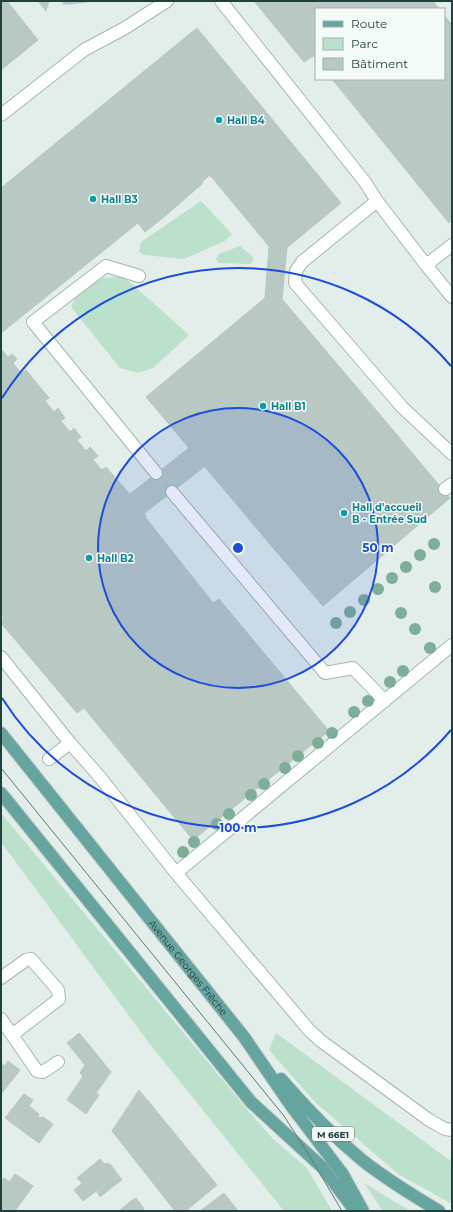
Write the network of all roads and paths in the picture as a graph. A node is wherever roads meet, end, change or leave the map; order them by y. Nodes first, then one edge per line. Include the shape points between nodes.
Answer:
1 (167, 1) edge
2 (221, 1) edge
3 (1, 115) edge
4 (377, 201) junction
5 (452, 245) edge
6 (426, 265) junction
7 (139, 276) dead end
8 (452, 297) edge
9 (452, 454) edge
10 (156, 473) tunnel mouth
11 (172, 492) tunnel mouth
12 (452, 645) edge
13 (1, 657) edge
14 (385, 701) junction
15 (1, 733) edge
16 (70, 743) junction
17 (49, 758) dead end
18 (1, 793) edge
19 (176, 873) junction
20 (1, 978) edge
21 (1, 1019) edge
22 (12, 1036) junction
23 (244, 1037) junction
24 (58, 1062) dead end
25 (452, 1130) edge
26 (356, 1211) edge
27 (363, 1211) edge
28 (439, 1211) edge

1 - 3 lane via 126,28 84,50
2 - 4 lane via 365,182
4 - 6 lane
4 - 9 lane via 302,262 296,271 295,283 402,407
5 - 6 lane
6 - 8 lane
7 - 10 lane via 106,266 33,322
11 - 14 lane via 325,673 352,668
12 - 14 lane
13 - 16 lane
14 - 19 lane
15 - 23 main road, Avenue Georges Frêche
16 - 17 lane
16 - 19 lane
18 - 26 main road via 251,1102 322,1168
19 - 25 lane via 308,1030 429,1120
20 - 22 lane via 26,960 31,960 58,990 59,999
21 - 22 lane
22 - 24 lane via 36,1071 43,1072
23 - 27 main road, Avenue Georges Frêche via 342,1173
23 - 28 main road, M 66E1 via 302,1103 337,1138 384,1176

